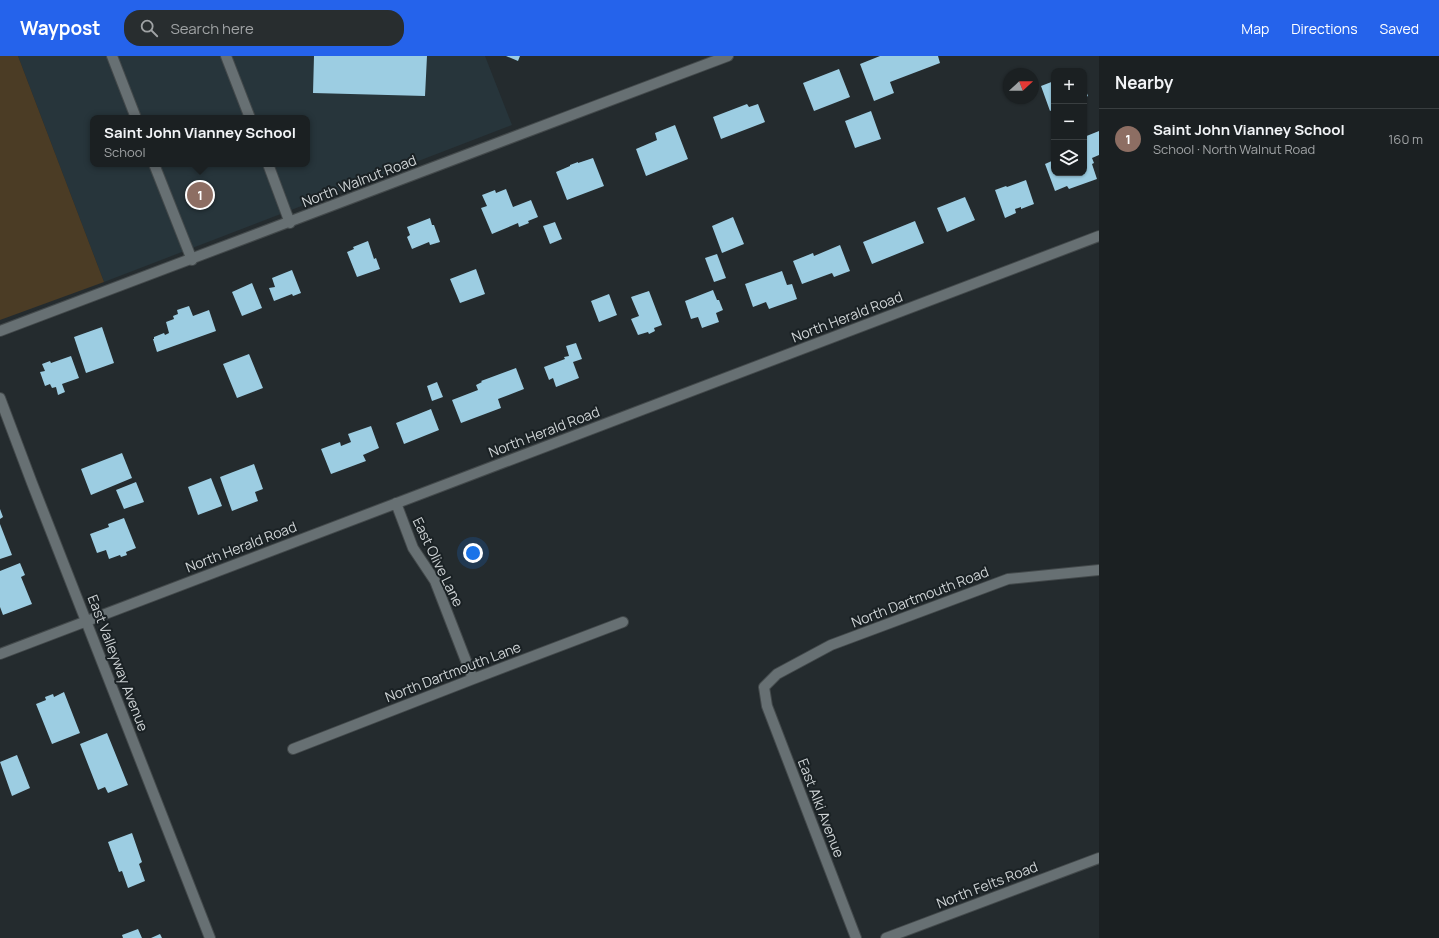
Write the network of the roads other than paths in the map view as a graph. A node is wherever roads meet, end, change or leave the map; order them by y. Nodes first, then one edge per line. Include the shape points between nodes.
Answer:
1 (112, 56) edge
2 (226, 56) edge
3 (728, 56) edge
4 (135, 115) edge
5 (249, 115) edge
6 (155, 167) edge
7 (269, 167) edge
8 (290, 223) junction
9 (1099, 236) edge
10 (192, 260) junction
11 (0, 331) edge
12 (0, 398) edge
13 (396, 503) junction
14 (1099, 570) edge
15 (86, 620) junction
16 (623, 622) dead end
17 (0, 654) edge
18 (473, 678) junction
19 (764, 687) joint
20 (293, 749) dead end
21 (1099, 858) edge
22 (210, 938) edge
23 (856, 938) edge
24 (886, 938) edge

1 - 4 street
2 - 5 street
3 - 8 street, North Walnut Road
6 - 10 street
7 - 8 street
8 - 10 street, North Walnut Road
9 - 13 street, North Herald Road
10 - 11 street, North Walnut Road
12 - 15 street, East Valleyway Avenue
13 - 15 street, North Herald Road
13 - 18 street, East Olive Lane via 413,548 435,581
14 - 19 street, North Dartmouth Road via 1008,579 831,645 777,674
15 - 17 street, North Herald Road
15 - 22 street, East Valleyway Avenue
16 - 18 street, North Dartmouth Lane
18 - 20 street, North Dartmouth Lane
19 - 23 street, East Alki Avenue via 767,706
21 - 24 street, North Felts Road

